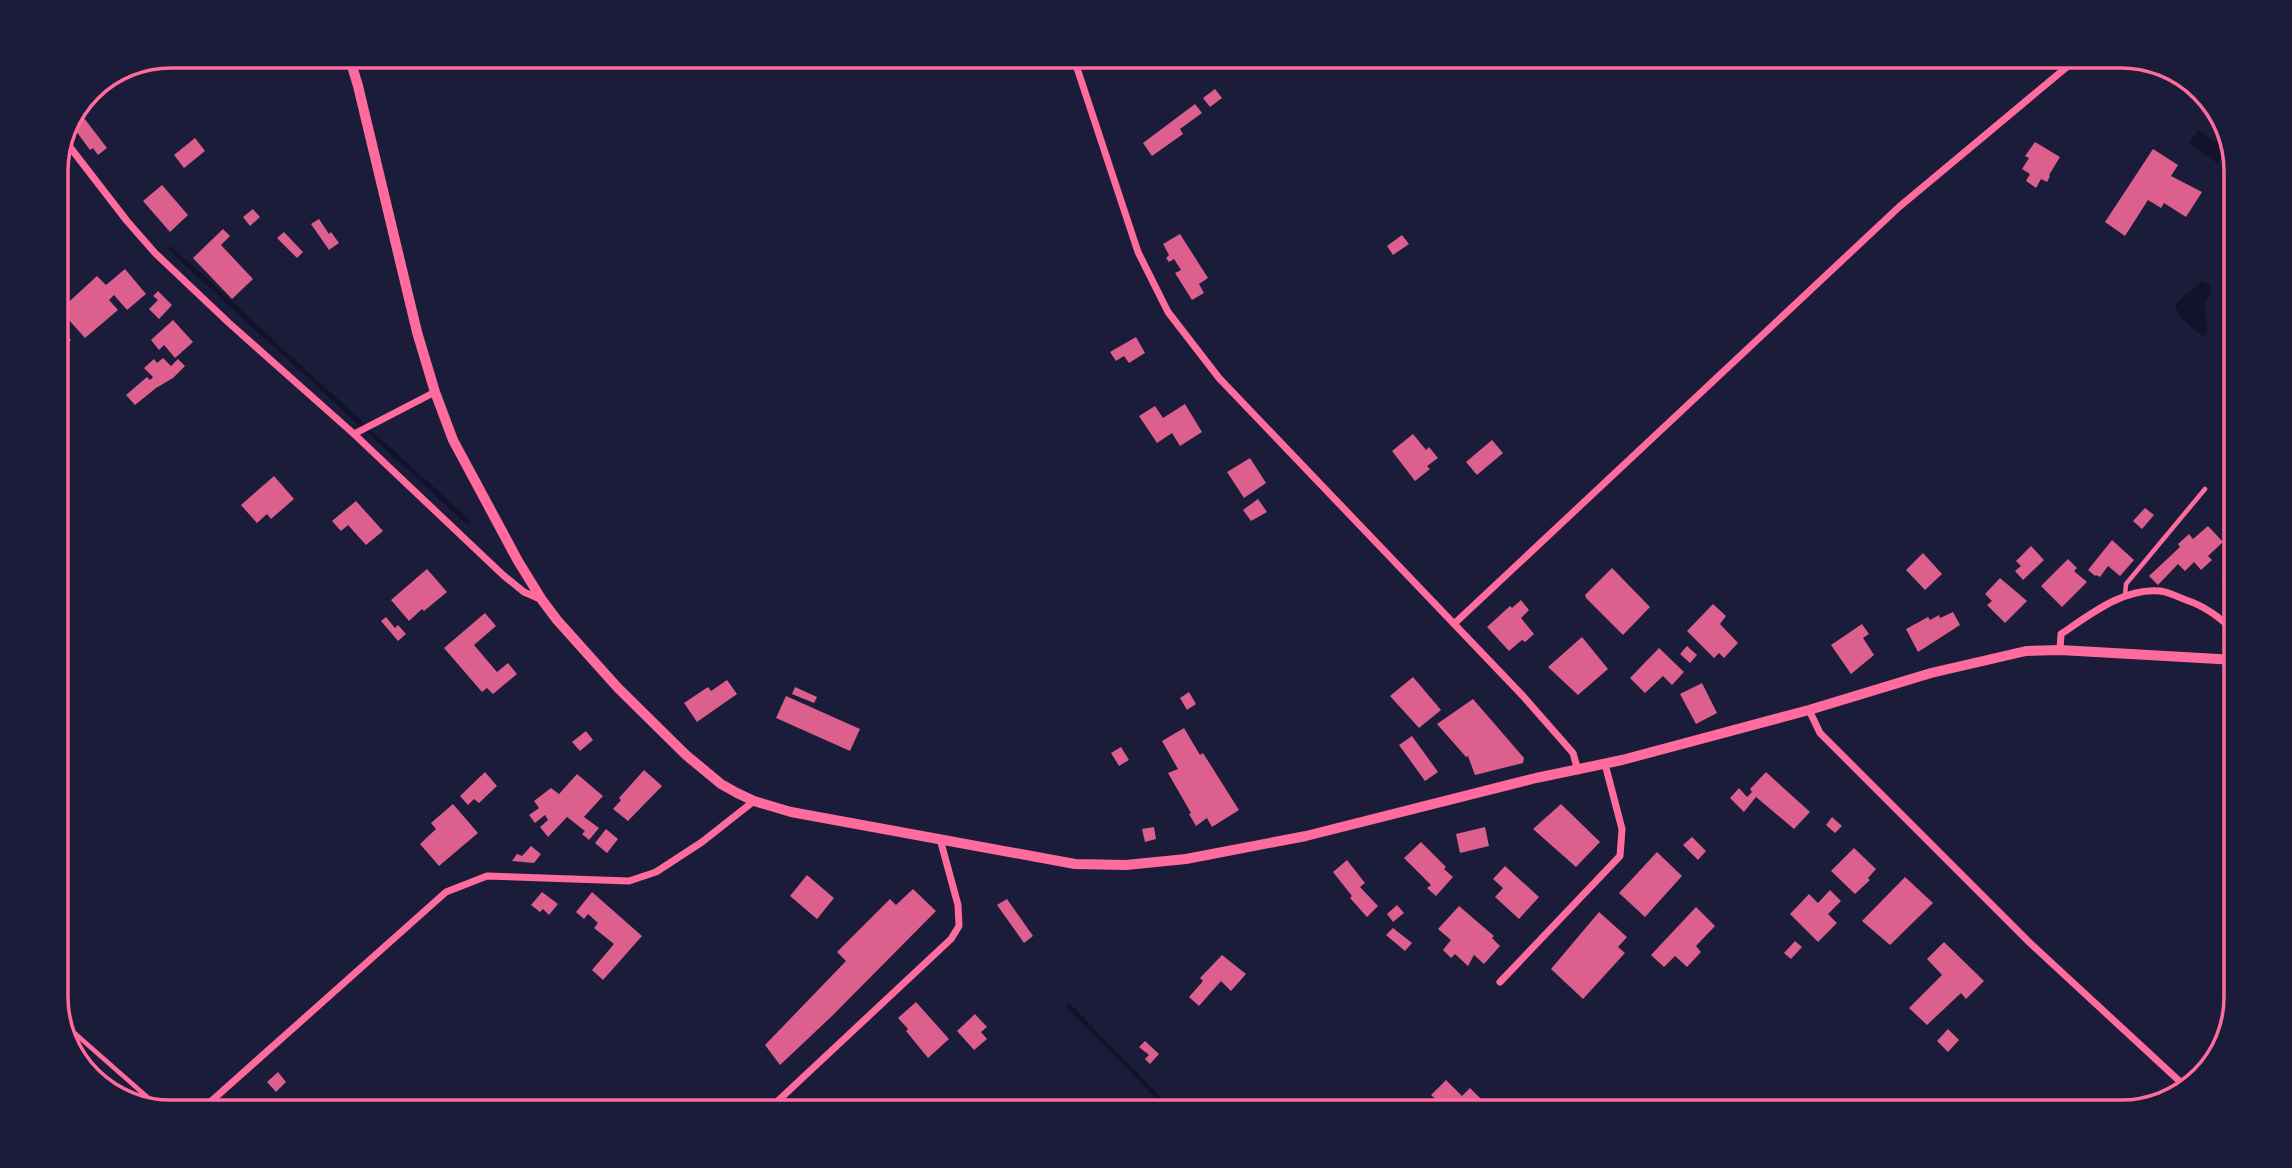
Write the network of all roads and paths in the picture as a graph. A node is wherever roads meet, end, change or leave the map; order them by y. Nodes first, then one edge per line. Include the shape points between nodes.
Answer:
1 (353, 68) edge
2 (1077, 68) edge
3 (2066, 68) edge
4 (71, 149) edge
5 (435, 391) junction
6 (354, 434) junction
7 (2205, 489) dead end
8 (2125, 596) junction
9 (542, 600) junction
10 (2224, 621) edge
11 (1455, 623) junction
12 (2060, 650) junction
13 (2224, 659) edge
14 (1809, 710) junction
15 (1605, 764) junction
16 (1577, 771) junction
17 (754, 801) junction
18 (940, 839) junction
19 (1500, 982) dead end
20 (76, 1034) edge
21 (2180, 1081) edge
22 (147, 1097) edge
23 (212, 1100) edge
24 (779, 1100) edge

1 - 5 street
2 - 11 street via 1138,252 1168,312 1219,378
3 - 11 street via 1899,207
4 - 6 street via 155,253
5 - 6 street
5 - 9 street via 453,440
6 - 9 street via 503,575 523,592
7 - 8 lane via 2126,584
8 - 10 street via 2162,591 2193,602
8 - 12 street via 2061,634
9 - 17 street via 618,688 686,755 721,784
11 - 16 street via 1573,753
12 - 13 street
12 - 14 street via 1985,659
14 - 15 street
14 - 21 street via 1821,733 2020,933
15 - 16 street
15 - 19 street via 1622,829 1620,856
16 - 18 street via 1306,836 1126,865 1075,864
17 - 18 street
17 - 23 street via 656,872 629,881 487,876 446,892
18 - 24 street via 958,905 959,926 951,939
20 - 22 lane

